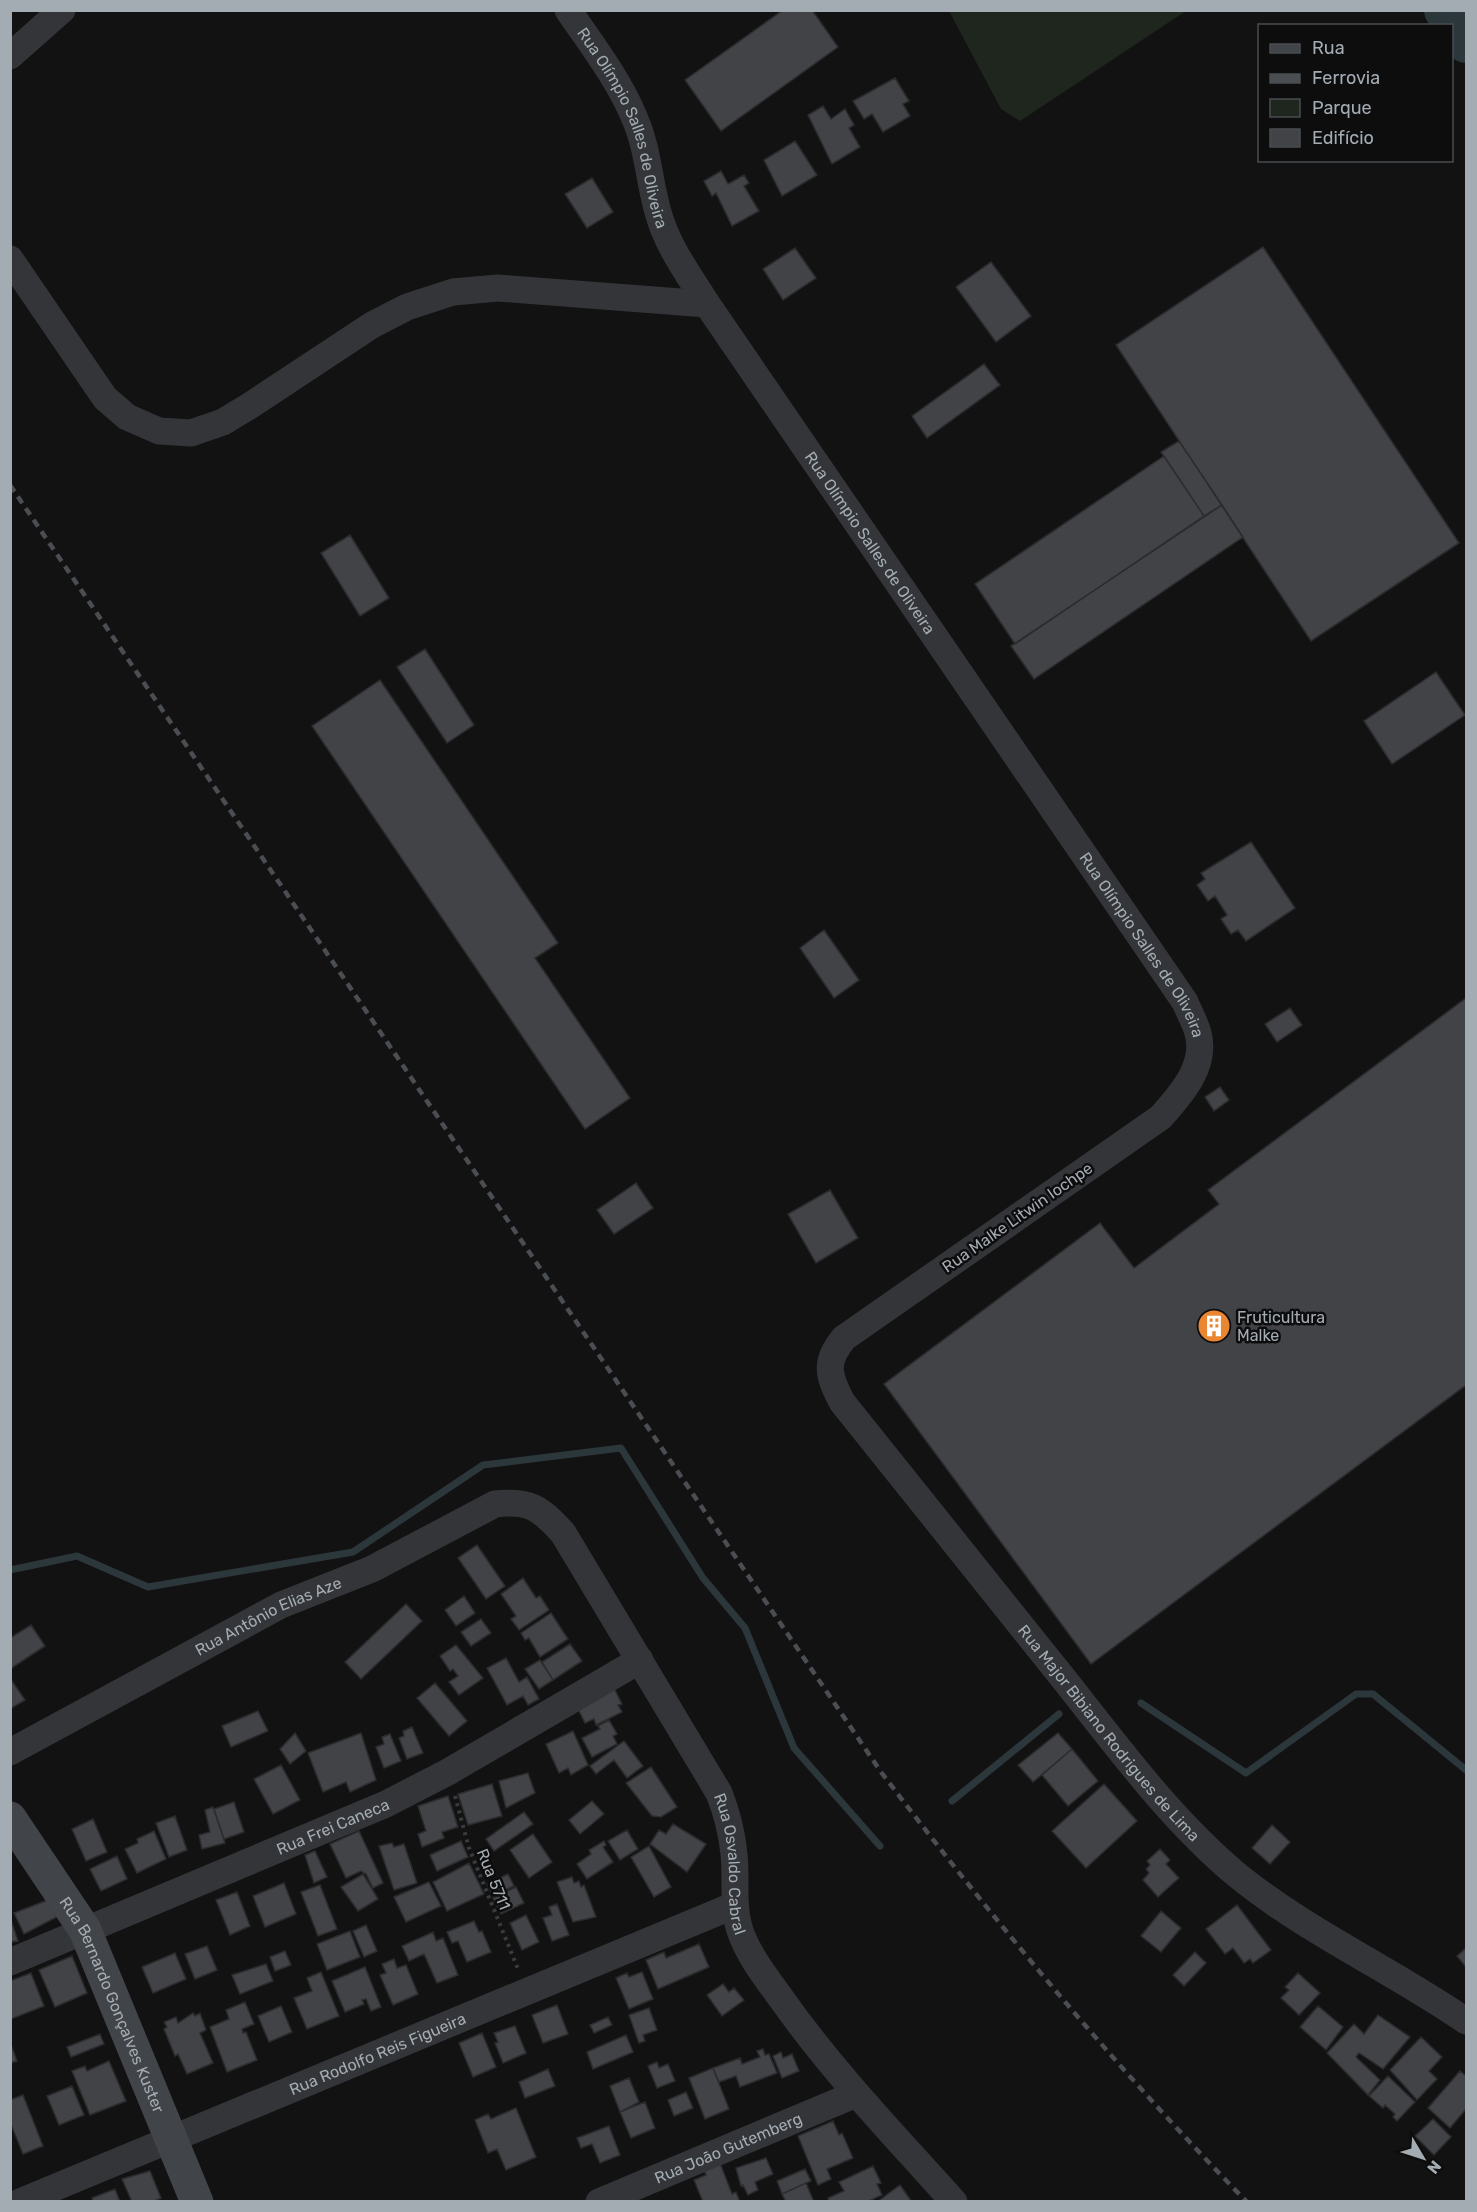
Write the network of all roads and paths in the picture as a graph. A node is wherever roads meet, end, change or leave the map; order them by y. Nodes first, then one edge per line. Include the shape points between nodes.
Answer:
1 (62, 10) edge
2 (568, 10) edge
3 (10, 56) edge
4 (10, 259) edge
5 (707, 304) junction
6 (1198, 1061) joint
7 (829, 1366) joint
8 (534, 1506) joint
9 (640, 1659) junction
10 (10, 1752) edge
11 (448, 1772) junction
12 (10, 1818) edge
13 (735, 1905) junction
14 (85, 1930) junction
15 (10, 1962) edge
16 (526, 1991) junction
17 (1467, 2021) edge
18 (856, 2094) junction
19 (171, 2139) junction
20 (20, 2202) edge
21 (197, 2202) edge
22 (599, 2202) edge
23 (954, 2202) edge

1 - 3 street
2 - 5 street, Rua Olímpio Salles de Oliveira via 619,86 636,119 668,240
4 - 5 street via 105,398 127,417 159,431 191,433 223,422 372,325 407,307 453,292 498,288
5 - 6 street, Rua Olímpio Salles de Oliveira via 1185,1002 1199,1034
6 - 7 street, Rua Malke Litwin Iochpe via 1187,1088 1161,1117 844,1338 833,1352
7 - 17 street, Rua Major Bibiano Rodrigues de Lima via 842,1402 1183,1824 1237,1874 1288,1912
8 - 9 street, Rua Osvaldo Cabral via 563,1533
8 - 10 street, Rua Antônio Elias Aze via 517,1501 495,1504 372,1569 281,1605
9 - 11 street, Rua Frei Caneca
9 - 13 street, Rua Osvaldo Cabral via 719,1793 732,1835
11 - 14 street, Rua Frei Caneca via 386,1804
11 - 16 path, Rua 5711 via 469,1848
12 - 14 street, Rua Bernardo Gonçalves Kuster
13 - 16 street, Rua Rodolfo Reis Figueira
13 - 18 street, Rua Osvaldo Cabral via 749,1953
14 - 15 street, Rua Frei Caneca
14 - 19 street, Rua Bernardo Gonçalves Kuster
16 - 19 street, Rua Rodolfo Reis Figueira
18 - 22 street, Rua João Gutemberg
18 - 23 street, Rua Osvaldo Cabral
19 - 20 street, Rua Rodolfo Reis Figueira
19 - 21 street, Rua Bernardo Gonçalves Kuster

